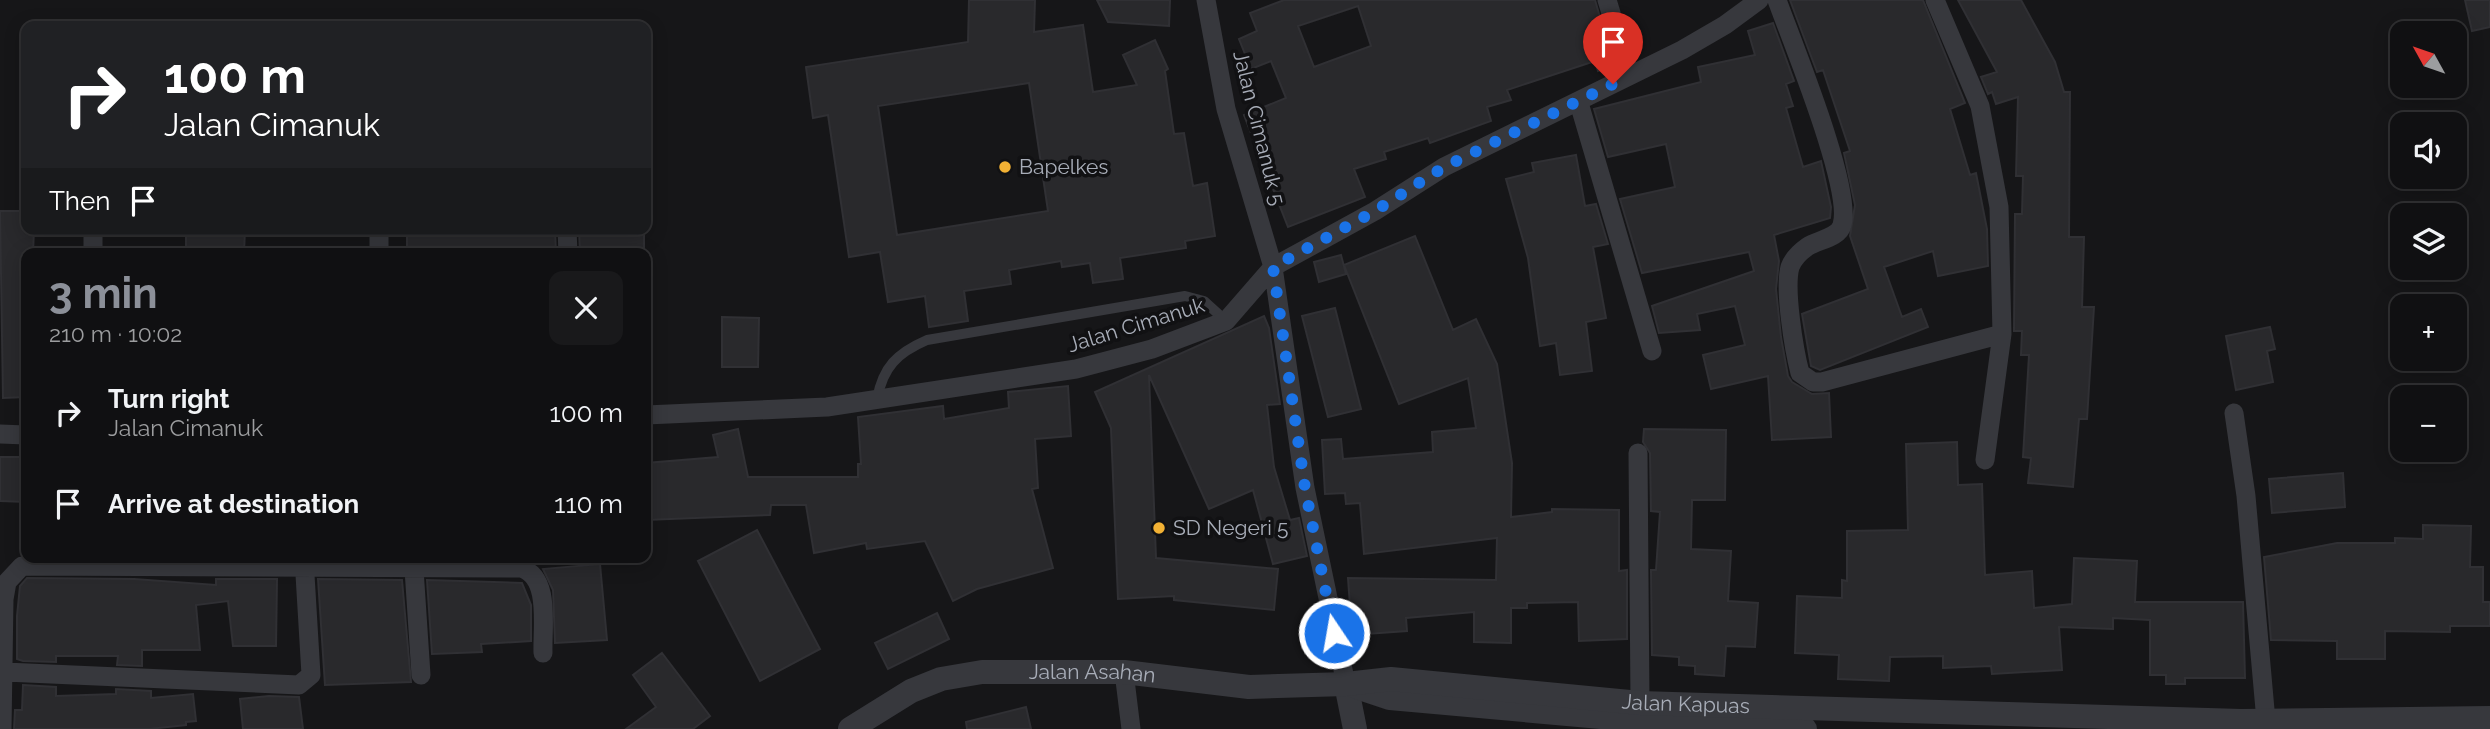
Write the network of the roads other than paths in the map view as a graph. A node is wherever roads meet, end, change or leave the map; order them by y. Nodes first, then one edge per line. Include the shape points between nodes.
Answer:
1 (1206, 0) edge
2 (1607, 0) edge
3 (1759, 0) edge
4 (1777, 0) edge
5 (1936, 0) edge
6 (1630, 75) junction
7 (1579, 103) junction
8 (1273, 267) junction
9 (1226, 321) junction
10 (2002, 334) junction
11 (1652, 351) dead end
12 (877, 399) junction
13 (2234, 413) dead end
14 (651, 415) edge
15 (0, 434) edge
16 (21, 435) edge
17 (1639, 453) dead end
18 (1986, 460) dead end
19 (305, 564) edge
20 (414, 569) junction
21 (543, 653) dead end
22 (5, 672) junction
23 (1124, 672) junction
24 (421, 675) dead end
25 (1346, 684) junction
26 (1640, 703) junction
27 (2490, 719) edge
28 (2266, 721) junction
29 (2, 729) edge
30 (850, 729) edge
31 (1131, 729) edge
32 (1355, 729) edge
33 (1805, 729) edge

1 - 8 street, Jalan Cimanuk 5 via 1226,109
2 - 6 street
3 - 6 street, Jalan Cimanuk via 1682,50
4 - 10 street via 1840,179 1843,211 1836,234 1809,245 1790,267 1800,373 1822,382
5 - 10 street via 1980,106 1989,145 1998,207
6 - 7 street, Jalan Cimanuk
7 - 8 street, Jalan Cimanuk via 1444,167
7 - 11 street
8 - 9 street, Jalan Cimanuk
8 - 25 street, Jalan Cimanuk 5 via 1305,488
9 - 12 street, Jalan Cimanuk via 1152,349 1076,369
9 - 12 lane via 1204,301 1185,296 927,340 904,350 888,366
10 - 18 street
12 - 14 street, Jalan Cimanuk via 827,407
13 - 28 street
15 - 16 street
17 - 26 street
19 - 20 street
19 - 22 street via 22,566 7,582
19 - 22 street via 311,675 299,685
20 - 21 street via 531,571 541,591
20 - 24 street
22 - 29 street
23 - 25 street, Jalan Asahan via 1249,687
23 - 30 street, Jalan Asahan via 982,672 941,679 911,691
23 - 31 street
25 - 26 street, Jalan Kapuas via 1391,679
25 - 32 street
25 - 33 street, Jalan Kapuas via 1390,698 1667,723
26 - 28 street, Jalan Kapuas
27 - 28 street, Jalan Kapuas

